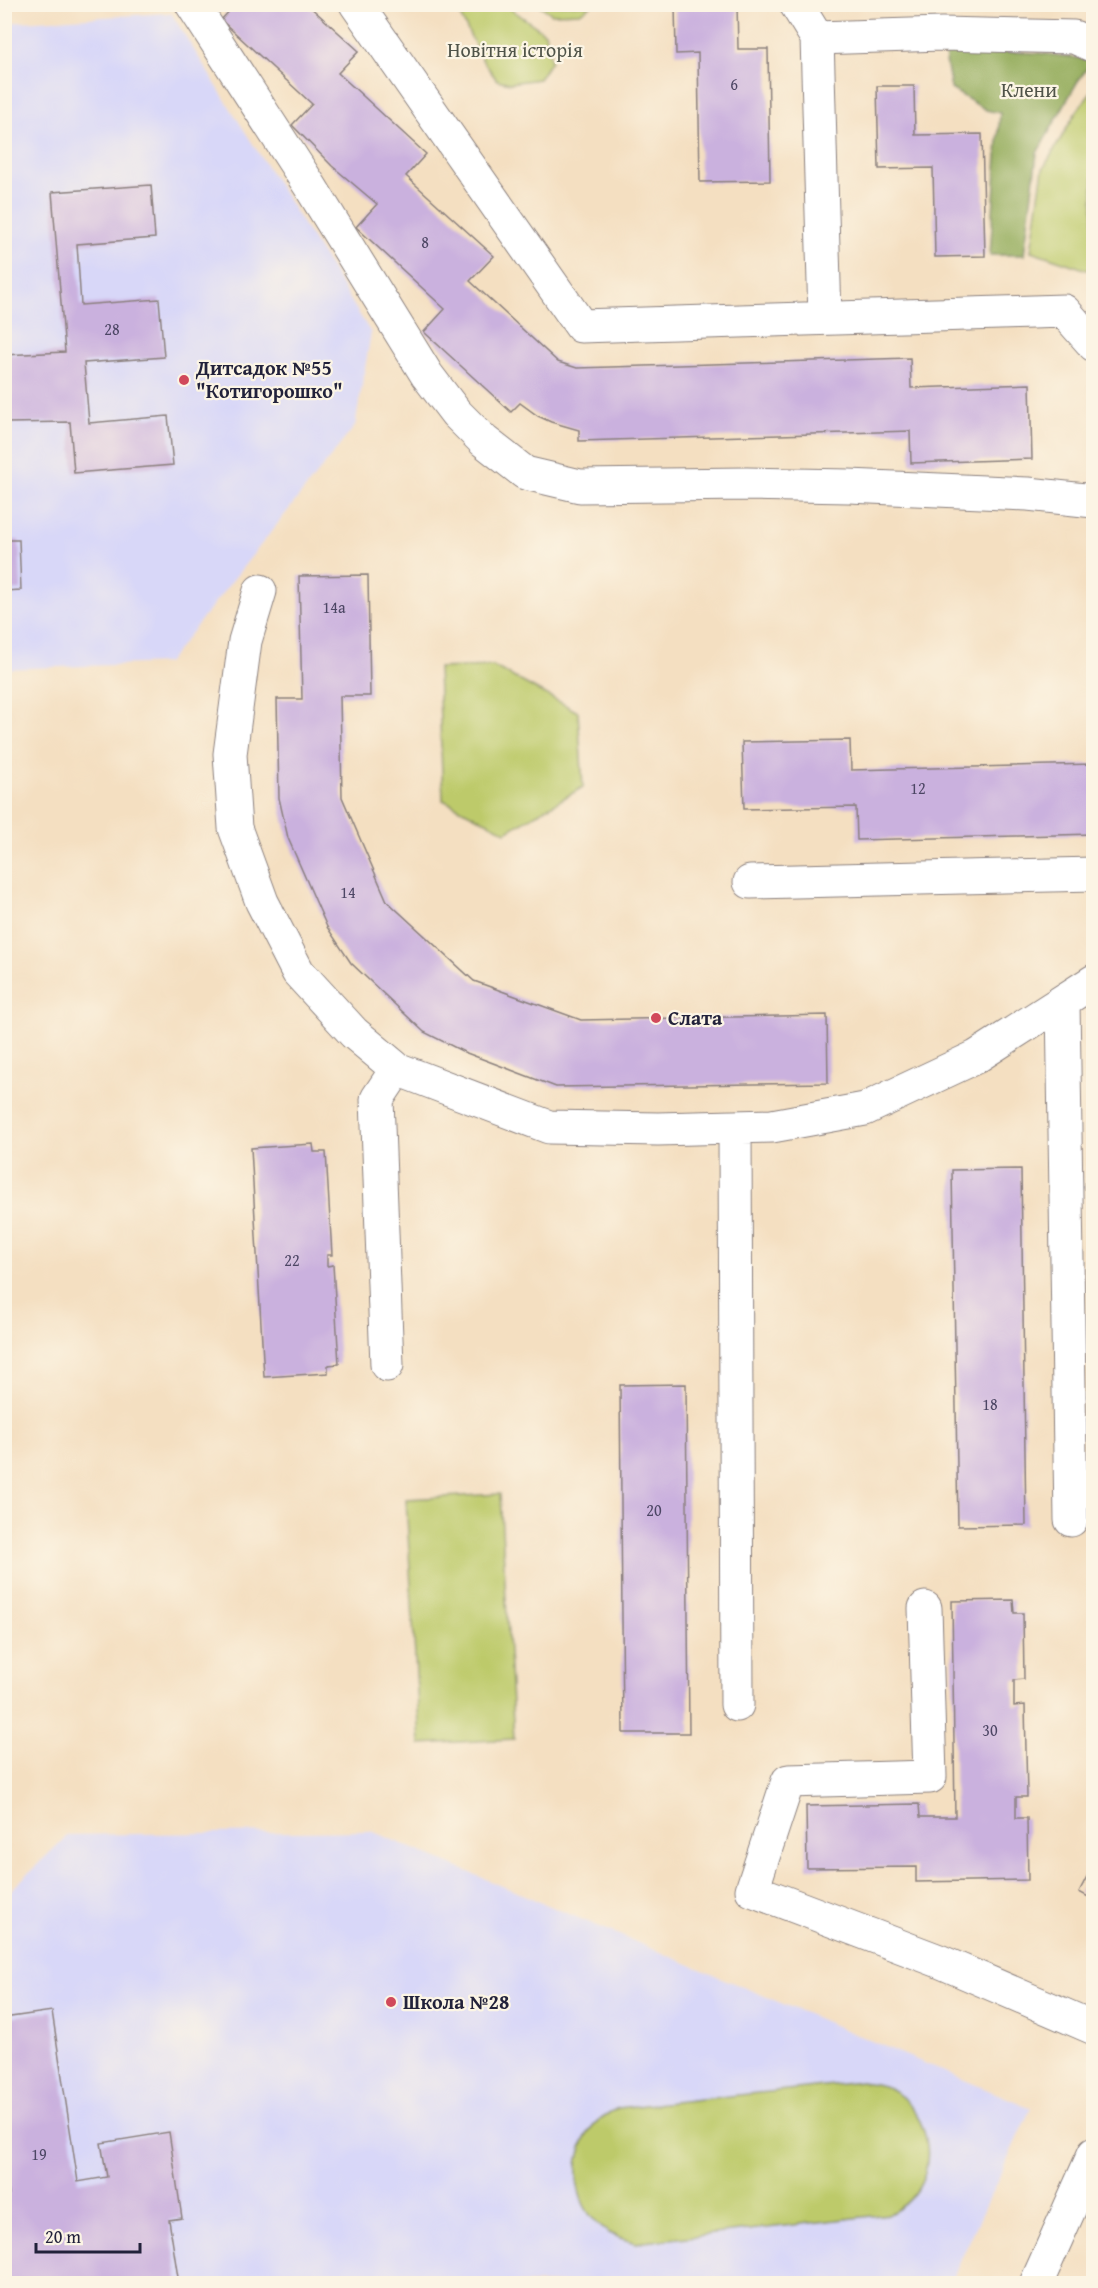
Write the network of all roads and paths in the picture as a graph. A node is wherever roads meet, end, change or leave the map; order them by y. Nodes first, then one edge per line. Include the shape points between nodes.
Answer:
1 (192, 4) edge
2 (356, 4) edge
3 (796, 4) edge
4 (817, 38) junction
5 (1094, 46) edge
6 (825, 318) junction
7 (1094, 345) edge
8 (1094, 501) edge
9 (260, 591) dead end
10 (1094, 874) edge
11 (750, 882) dead end
12 (1094, 981) edge
13 (1063, 1002) junction
14 (397, 1069) junction
15 (735, 1128) junction
16 (387, 1365) dead end
17 (1071, 1520) dead end
18 (925, 1608) dead end
19 (737, 1705) dead end
20 (1094, 2028) edge
21 (1094, 2154) edge
22 (1036, 2283) edge

1 - 8 street via 427,375 456,414 525,473 580,486 849,486
2 - 6 street via 581,326
3 - 4 street
4 - 5 street via 942,34 1074,37
4 - 6 street
6 - 7 street via 1064,311
9 - 14 street via 245,641 230,754 235,828 262,902 298,972 354,1033
10 - 11 street
12 - 13 street
13 - 15 street via 976,1057 866,1109 772,1126
13 - 17 street
14 - 15 street via 549,1127
14 - 16 street via 377,1099
15 - 19 street
18 - 20 street via 930,1778 788,1781 752,1890 939,1961
21 - 22 street

